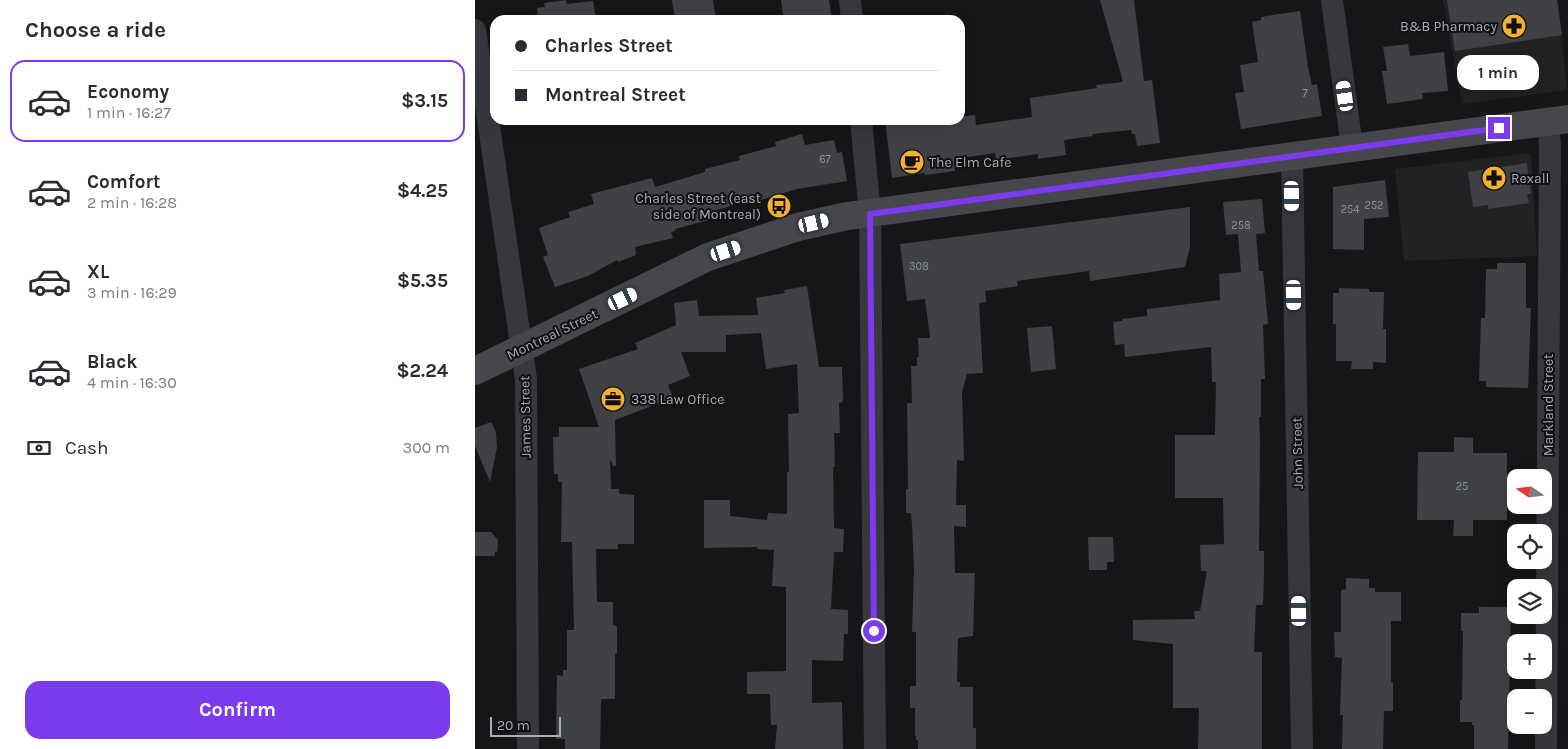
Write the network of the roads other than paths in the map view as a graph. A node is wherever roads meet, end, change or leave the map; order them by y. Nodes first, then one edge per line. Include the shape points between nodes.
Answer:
1 (850, 0) edge
2 (1332, 0) edge
3 (851, 15) edge
4 (475, 30) edge
5 (1558, 120) edge
6 (861, 125) edge
7 (1352, 147) junction
8 (1292, 157) junction
9 (870, 214) junction
10 (522, 349) junction
11 (475, 371) edge
12 (528, 749) edge
13 (875, 749) edge
14 (1302, 749) edge
15 (1546, 749) edge

1 - 3 street
2 - 7 street
4 - 10 street, James Street
5 - 7 main road, Montreal Street
5 - 15 street, Markland Street via 1550,147
6 - 9 street
7 - 8 main road, Montreal Street
8 - 9 main road, Montreal Street
8 - 14 street, John Street
9 - 10 main road, Montreal Street via 798,227 708,257
9 - 13 street
10 - 11 main road, Montreal Street
10 - 12 street, James Street via 526,379

